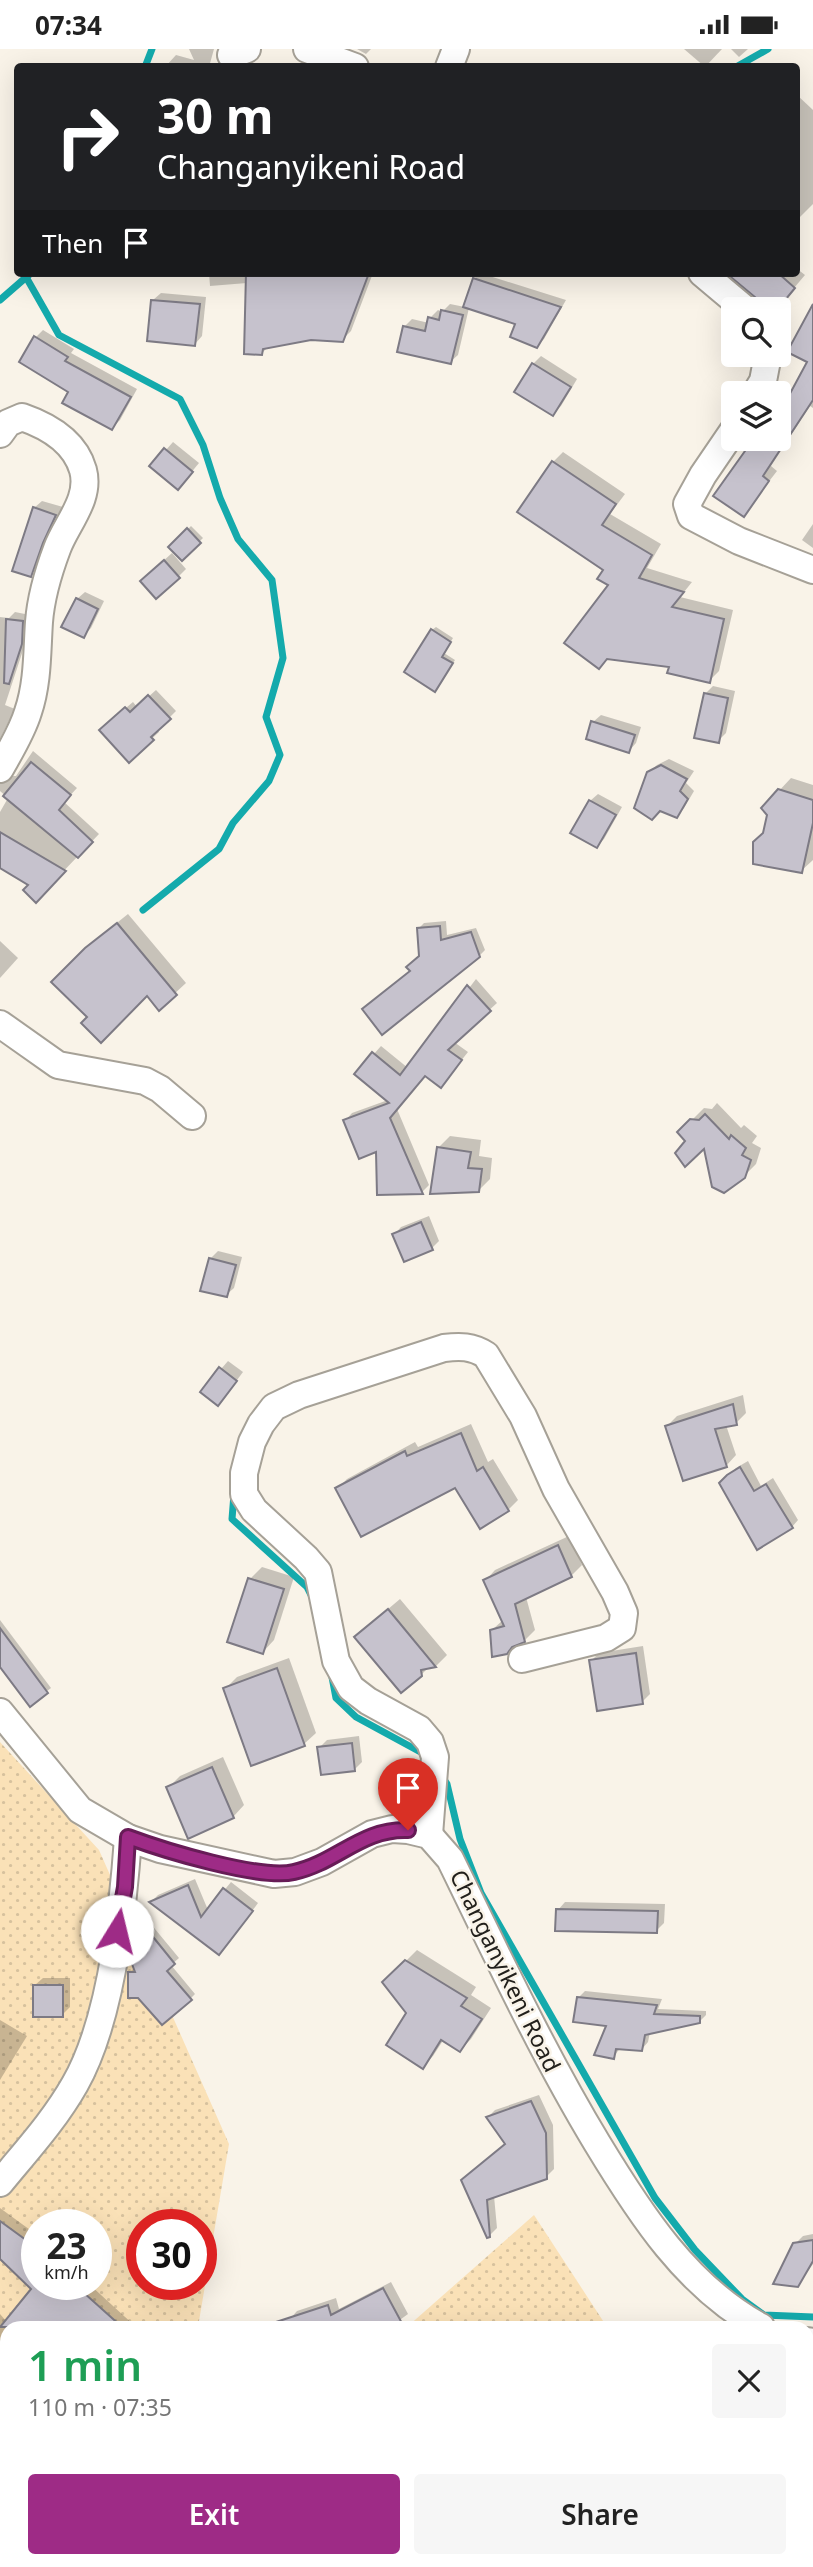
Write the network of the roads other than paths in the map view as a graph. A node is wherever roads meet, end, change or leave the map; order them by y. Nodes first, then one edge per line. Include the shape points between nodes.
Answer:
1 (307, 49) edge
2 (344, 63) edge
3 (707, 277) edge
4 (731, 297) edge
5 (0, 434) edge
6 (721, 449) edge
7 (813, 570) edge
8 (0, 769) edge
9 (0, 1024) edge
10 (192, 1116) dead end
11 (522, 1659) dead end
12 (0, 1712) edge
13 (429, 1835) junction
14 (128, 1837) junction
15 (0, 2183) edge
16 (750, 2321) edge

1 - 2 street
3 - 4 street
5 - 8 street via 8,423 22,417 42,424 76,451 85,489 44,584 28,712
6 - 7 street via 687,504 691,516
9 - 10 street via 58,1065 145,1081
11 - 13 street via 606,1638 622,1628 624,1613 556,1489 523,1416 486,1355 461,1346 444,1348 274,1407 252,1442 244,1494 254,1510 318,1572 336,1661 351,1688 419,1729 430,1742 435,1757
12 - 14 street via 80,1810
13 - 14 street via 392,1829 372,1834 322,1862 274,1874 160,1849
13 - 16 street, Changanyikeni Road via 450,1859 560,2082 629,2196 693,2277
14 - 15 street via 125,1887 94,2041 76,2083 46,2131

